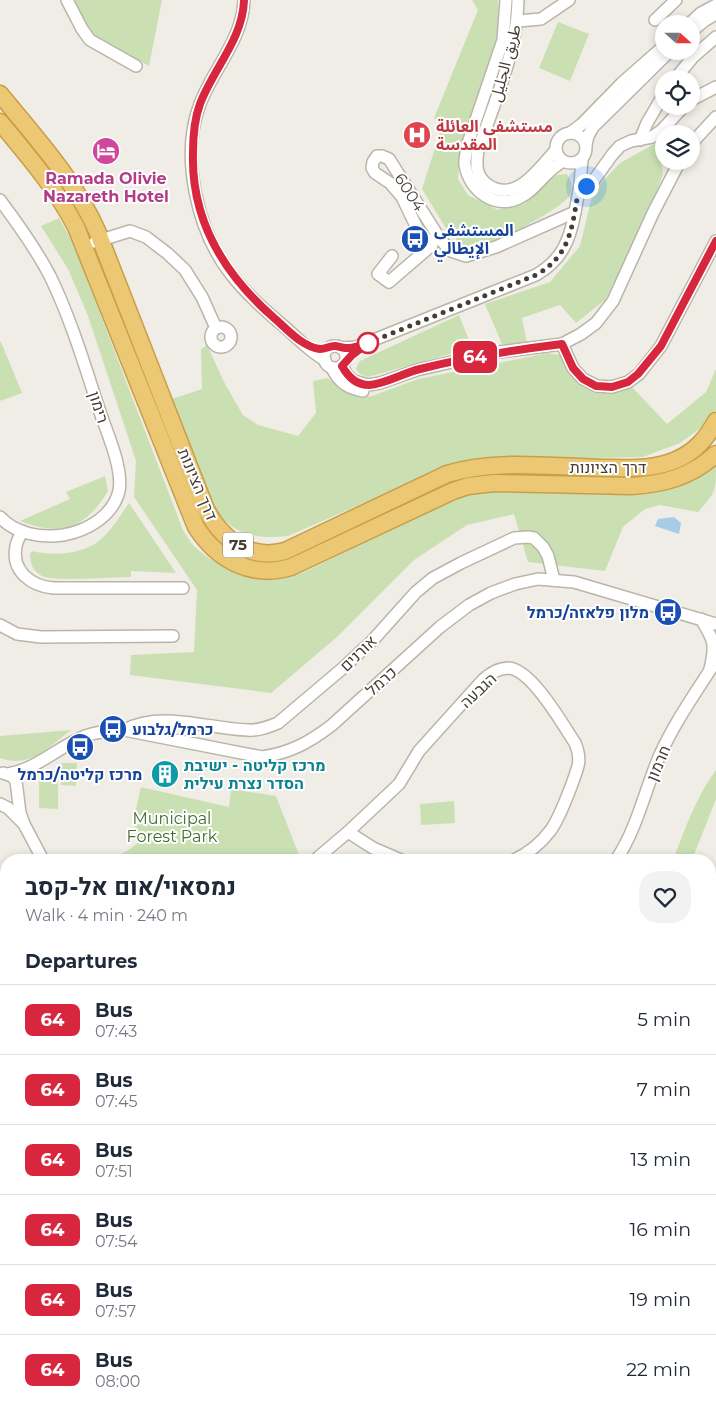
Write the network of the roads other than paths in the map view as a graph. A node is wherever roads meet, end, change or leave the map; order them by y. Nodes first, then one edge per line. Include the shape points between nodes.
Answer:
1 (67, 0) edge
2 (244, 0) edge
3 (506, 0) edge
4 (518, 0) edge
5 (569, 0) edge
6 (676, 0) edge
7 (716, 5) edge
8 (716, 14) edge
9 (660, 15) edge
10 (699, 15) edge
11 (518, 21) junction
12 (700, 25) edge
13 (716, 37) edge
14 (655, 54) edge
15 (661, 60) edge
16 (136, 66) dead end
17 (682, 70) edge
18 (716, 87) edge
19 (0, 94) edge
20 (700, 95) edge
21 (655, 109) edge
22 (676, 115) edge
23 (716, 117) edge
24 (0, 122) edge
25 (570, 133) junction
26 (700, 134) edge
27 (640, 140) junction
28 (586, 144) junction
29 (556, 150) junction
30 (582, 159) junction
31 (563, 161) junction
32 (675, 170) edge
33 (578, 193) junction
34 (0, 200) edge
35 (575, 212) junction
36 (100, 240) junction
37 (716, 241) edge
38 (436, 242) junction
39 (84, 246) junction
40 (392, 256) dead end
41 (216, 328) dead end
42 (302, 342) junction
43 (368, 343) junction
44 (562, 344) junction
45 (342, 348) junction
46 (328, 349) junction
47 (336, 364) junction
48 (716, 421) edge
49 (716, 454) edge
50 (0, 517) edge
51 (22, 531) junction
52 (554, 580) junction
53 (183, 588) dead end
54 (701, 619) junction
55 (716, 624) edge
56 (0, 625) edge
57 (173, 636) dead end
58 (714, 665) edge
59 (124, 730) junction
60 (41, 761) junction
61 (2, 773) edge
62 (18, 789) junction
63 (0, 804) edge
64 (24, 824) junction
65 (348, 832) junction
66 (40, 854) edge
67 (322, 854) edge
68 (386, 854) edge
69 (524, 854) edge
70 (619, 854) edge

1 - 16 street via 90,40
2 - 42 street via 233,41 200,104 193,130 192,170 201,218 230,273
3 - 31 street, طريق الجليل via 503,40 468,146 465,164 470,180 479,193 491,199 517,200
4 - 11 street, طريق الجليل
5 - 11 street via 541,20
6 - 9 street
7 - 10 street
8 - 12 street
11 - 29 street, طريق الجليل via 514,43 478,150 478,174 496,189 515,188 526,182
13 - 17 street
14 - 25 street
15 - 28 street via 593,128
18 - 20 street
19 - 36 highway, דרך הציונות / 75 via 72,184
21 - 27 street
22 - 27 street via 652,137
23 - 26 street
24 - 39 highway, דרך הציונות / 75 via 57,193
25 - 28 street via 582,137
25 - 29 street via 558,140
27 - 33 street via 620,146 594,180
28 - 30 street
29 - 31 street
30 - 31 street via 573,164
30 - 33 street
32 - 44 street via 613,301 596,323
33 - 35 street
34 - 51 street, רימון via 37,253 58,293 71,324 119,476 114,504 106,515 89,526 55,536
35 - 38 street, 6004 via 496,247 466,256
35 - 43 street via 571,234 547,269
36 - 39 street
36 - 41 street via 130,231 146,237 177,262 195,284
36 - 48 highway, דרך הציונות / 75 via 211,519 233,542 257,553 285,551 447,474 464,469 663,465 698,447
37 - 44 street via 661,346 628,382 612,387 596,386 583,379 573,368
38 - 38 street, 6004 via 417,228 402,197 375,173 372,168 377,156 389,159
38 - 40 street via 388,282 378,274
39 - 49 highway, דרך הציונות / 75 via 196,527 203,539 223,557 252,570 279,571 291,567 468,486 494,483 631,486 668,482 697,469
42 - 46 street via 318,349
42 - 47 street via 313,353
43 - 45 street
43 - 47 street
44 - 47 street via 491,353 368,385 354,381
45 - 46 street via 334,346
45 - 47 street via 346,353
46 - 47 street via 324,355
50 - 51 street, רימון
51 - 53 street via 16,546 17,565 22,574 36,584 53,588
52 - 54 street, כרמל via 574,582
52 - 59 street, כרמל via 538,579 515,584 469,606 440,627 332,725 294,750 262,756
52 - 59 street, אורנים via 548,556 539,542 528,537 514,538 433,578 362,650 278,723 248,731 175,722 134,725
54 - 55 street, כרמל
54 - 58 street via 711,635
56 - 57 street via 17,634 42,637
58 - 70 street, חרמון via 659,756
59 - 60 street, כרמל via 86,736
60 - 61 street, כרמל via 26,769
60 - 62 street, כרמל
61 - 62 street via 16,781
62 - 63 street, כרמל via 12,801
62 - 64 street
63 - 64 street
64 - 66 street
65 - 67 street, הגבעה
65 - 68 street
65 - 69 street, הגבעה via 399,784 419,751 482,681 489,674 508,668 534,684 578,752 578,765 557,820 533,848

